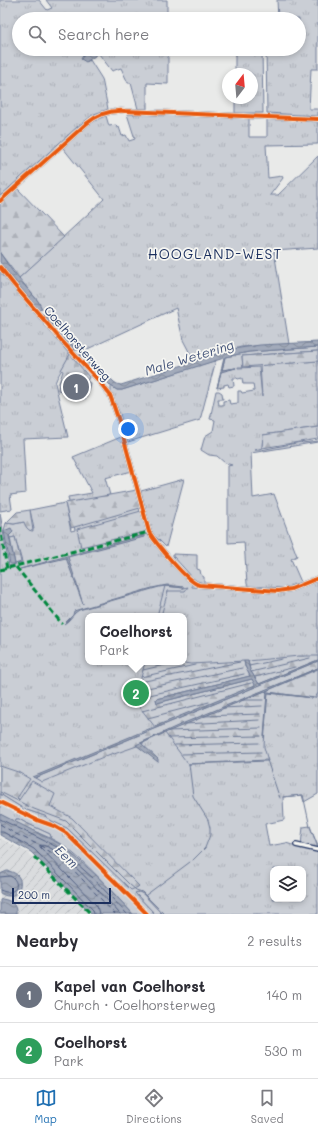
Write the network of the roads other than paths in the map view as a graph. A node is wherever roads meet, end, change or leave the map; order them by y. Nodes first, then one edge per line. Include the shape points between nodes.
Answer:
1 (318, 119) edge
2 (0, 201) edge
3 (0, 267) edge
4 (318, 578) edge
5 (296, 845) dead end
6 (318, 850) edge

1 - 2 street via 125,110 107,112 86,124
3 - 4 street, Coelhorsterweg via 110,395 149,532 189,580 199,585 278,591 291,589
5 - 6 street

